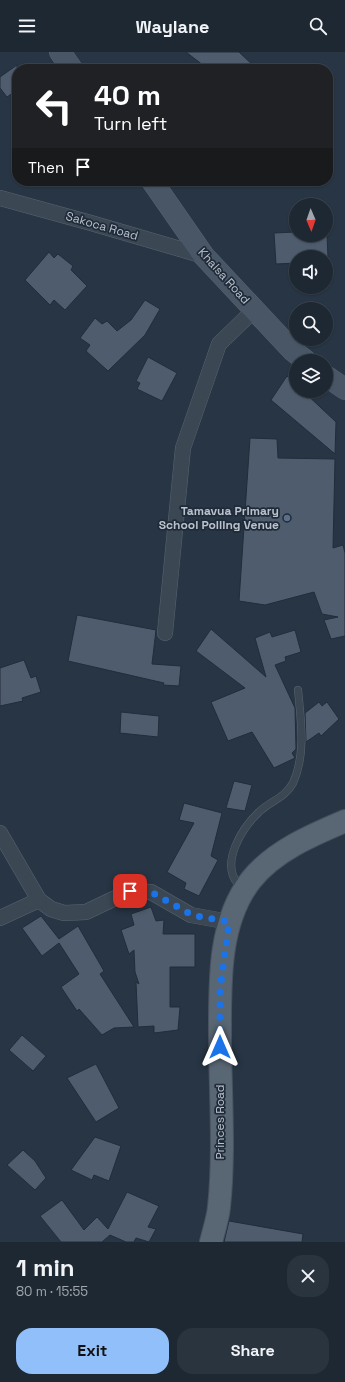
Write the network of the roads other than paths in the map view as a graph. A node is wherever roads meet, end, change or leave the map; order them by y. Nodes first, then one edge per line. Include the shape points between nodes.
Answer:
1 (60, 52) edge
2 (68, 64) edge
3 (155, 186) edge
4 (0, 198) edge
5 (204, 256) junction
6 (254, 310) junction
7 (297, 354) edge
8 (333, 381) edge
9 (345, 390) edge
10 (165, 633) dead end
11 (298, 690) dead end
12 (345, 821) edge
13 (0, 833) edge
14 (251, 880) junction
15 (39, 900) junction
16 (0, 918) edge
17 (229, 922) junction
18 (211, 1242) edge

1 - 2 main road
3 - 5 main road, Khalsa Road
4 - 5 street, Sakoca Road
5 - 6 main road, Khalsa Road
6 - 7 main road, Khalsa Road
6 - 10 street via 219,344 183,448
8 - 9 main road
11 - 14 lane via 301,750 294,781 284,796 259,812 249,824 240,836 231,862 232,874 238,884
12 - 14 main road, Princes Road via 285,850
13 - 15 street
14 - 17 main road, Princes Road
15 - 16 street
15 - 17 street via 64,914 86,912 130,891 151,892 192,915
17 - 18 main road, Princes Road via 220,990 219,1207

